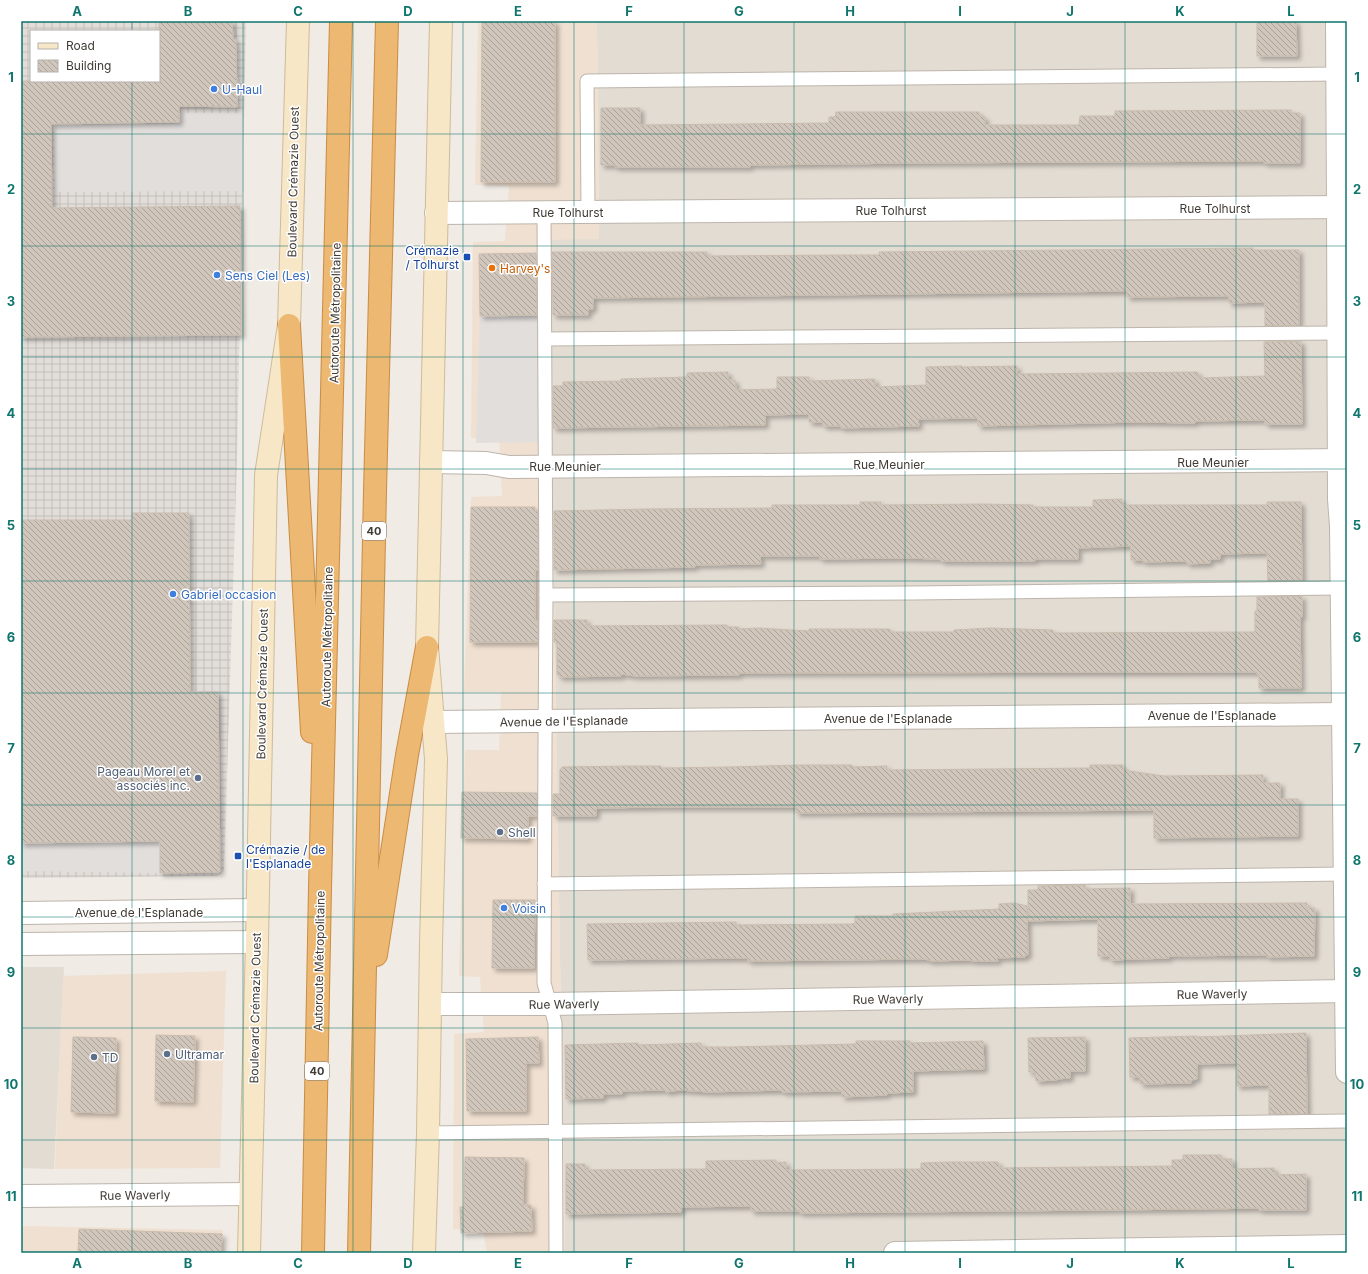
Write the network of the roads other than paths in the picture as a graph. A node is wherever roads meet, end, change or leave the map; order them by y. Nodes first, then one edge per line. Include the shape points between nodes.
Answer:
1 (298, 21) edge
2 (341, 21) edge
3 (387, 21) edge
4 (441, 21) edge
5 (1336, 21) edge
6 (1337, 74) junction
7 (1343, 207) edge
8 (544, 212) junction
9 (588, 212) junction
10 (436, 213) junction
11 (290, 325) junction
12 (1339, 333) junction
13 (545, 339) junction
14 (1343, 461) edge
15 (431, 462) junction
16 (546, 466) junction
17 (1341, 588) junction
18 (546, 595) junction
19 (427, 647) junction
20 (1342, 714) junction
21 (545, 721) junction
22 (433, 722) junction
23 (1344, 874) junction
24 (544, 884) junction
25 (320, 888) junction
26 (257, 910) junction
27 (21, 913) edge
28 (257, 942) junction
29 (21, 944) edge
30 (1346, 991) edge
31 (430, 1004) junction
32 (549, 1004) junction
33 (363, 1041) junction
34 (1347, 1072) edge
35 (1347, 1121) edge
36 (555, 1131) junction
37 (428, 1133) junction
38 (250, 1194) junction
39 (21, 1196) edge
40 (1347, 1246) edge
41 (249, 1253) edge
42 (313, 1253) edge
43 (359, 1253) edge
44 (424, 1253) edge
45 (556, 1253) edge
46 (894, 1253) edge

1 - 11 main road, Boulevard Crémazie Ouest
2 - 25 highway, Autoroute Métropolitaine / 40
3 - 33 highway, 40
4 - 10 main road
5 - 6 street
6 - 7 street
6 - 9 lane via 587,80
7 - 9 street, Rue Tolhurst
7 - 12 street
8 - 9 street, Rue Tolhurst
8 - 10 street, Rue Tolhurst
8 - 13 lane
10 - 15 main road
11 - 25 highway
11 - 26 main road, Boulevard Crémazie Ouest via 266,475
12 - 13 lane
12 - 14 street
13 - 16 lane
14 - 16 street, Rue Meunier
14 - 17 street
15 - 16 street, Rue Meunier
15 - 19 main road
16 - 18 lane
17 - 18 lane
17 - 20 street
18 - 21 lane
19 - 22 main road
19 - 33 highway via 407,754
20 - 21 street, Avenue de l'Esplanade
20 - 23 street
21 - 22 street, Avenue de l'Esplanade
21 - 24 lane
22 - 31 main road via 436,759
23 - 24 lane
23 - 30 street
24 - 32 lane via 544,983
25 - 42 highway, Autoroute Métropolitaine / 40
26 - 27 street, Avenue de l'Esplanade
26 - 28 main road, Boulevard Crémazie Ouest
28 - 29 street
28 - 38 main road, Boulevard Crémazie Ouest
30 - 32 street, Rue Waverly
30 - 34 street
31 - 32 street, Rue Waverly
31 - 37 main road
32 - 36 lane via 555,1023
33 - 43 highway, 40
35 - 36 lane
36 - 37 lane
36 - 45 lane
37 - 44 main road
38 - 39 street, Rue Waverly
38 - 41 main road, Boulevard Crémazie Ouest
40 - 46 street

